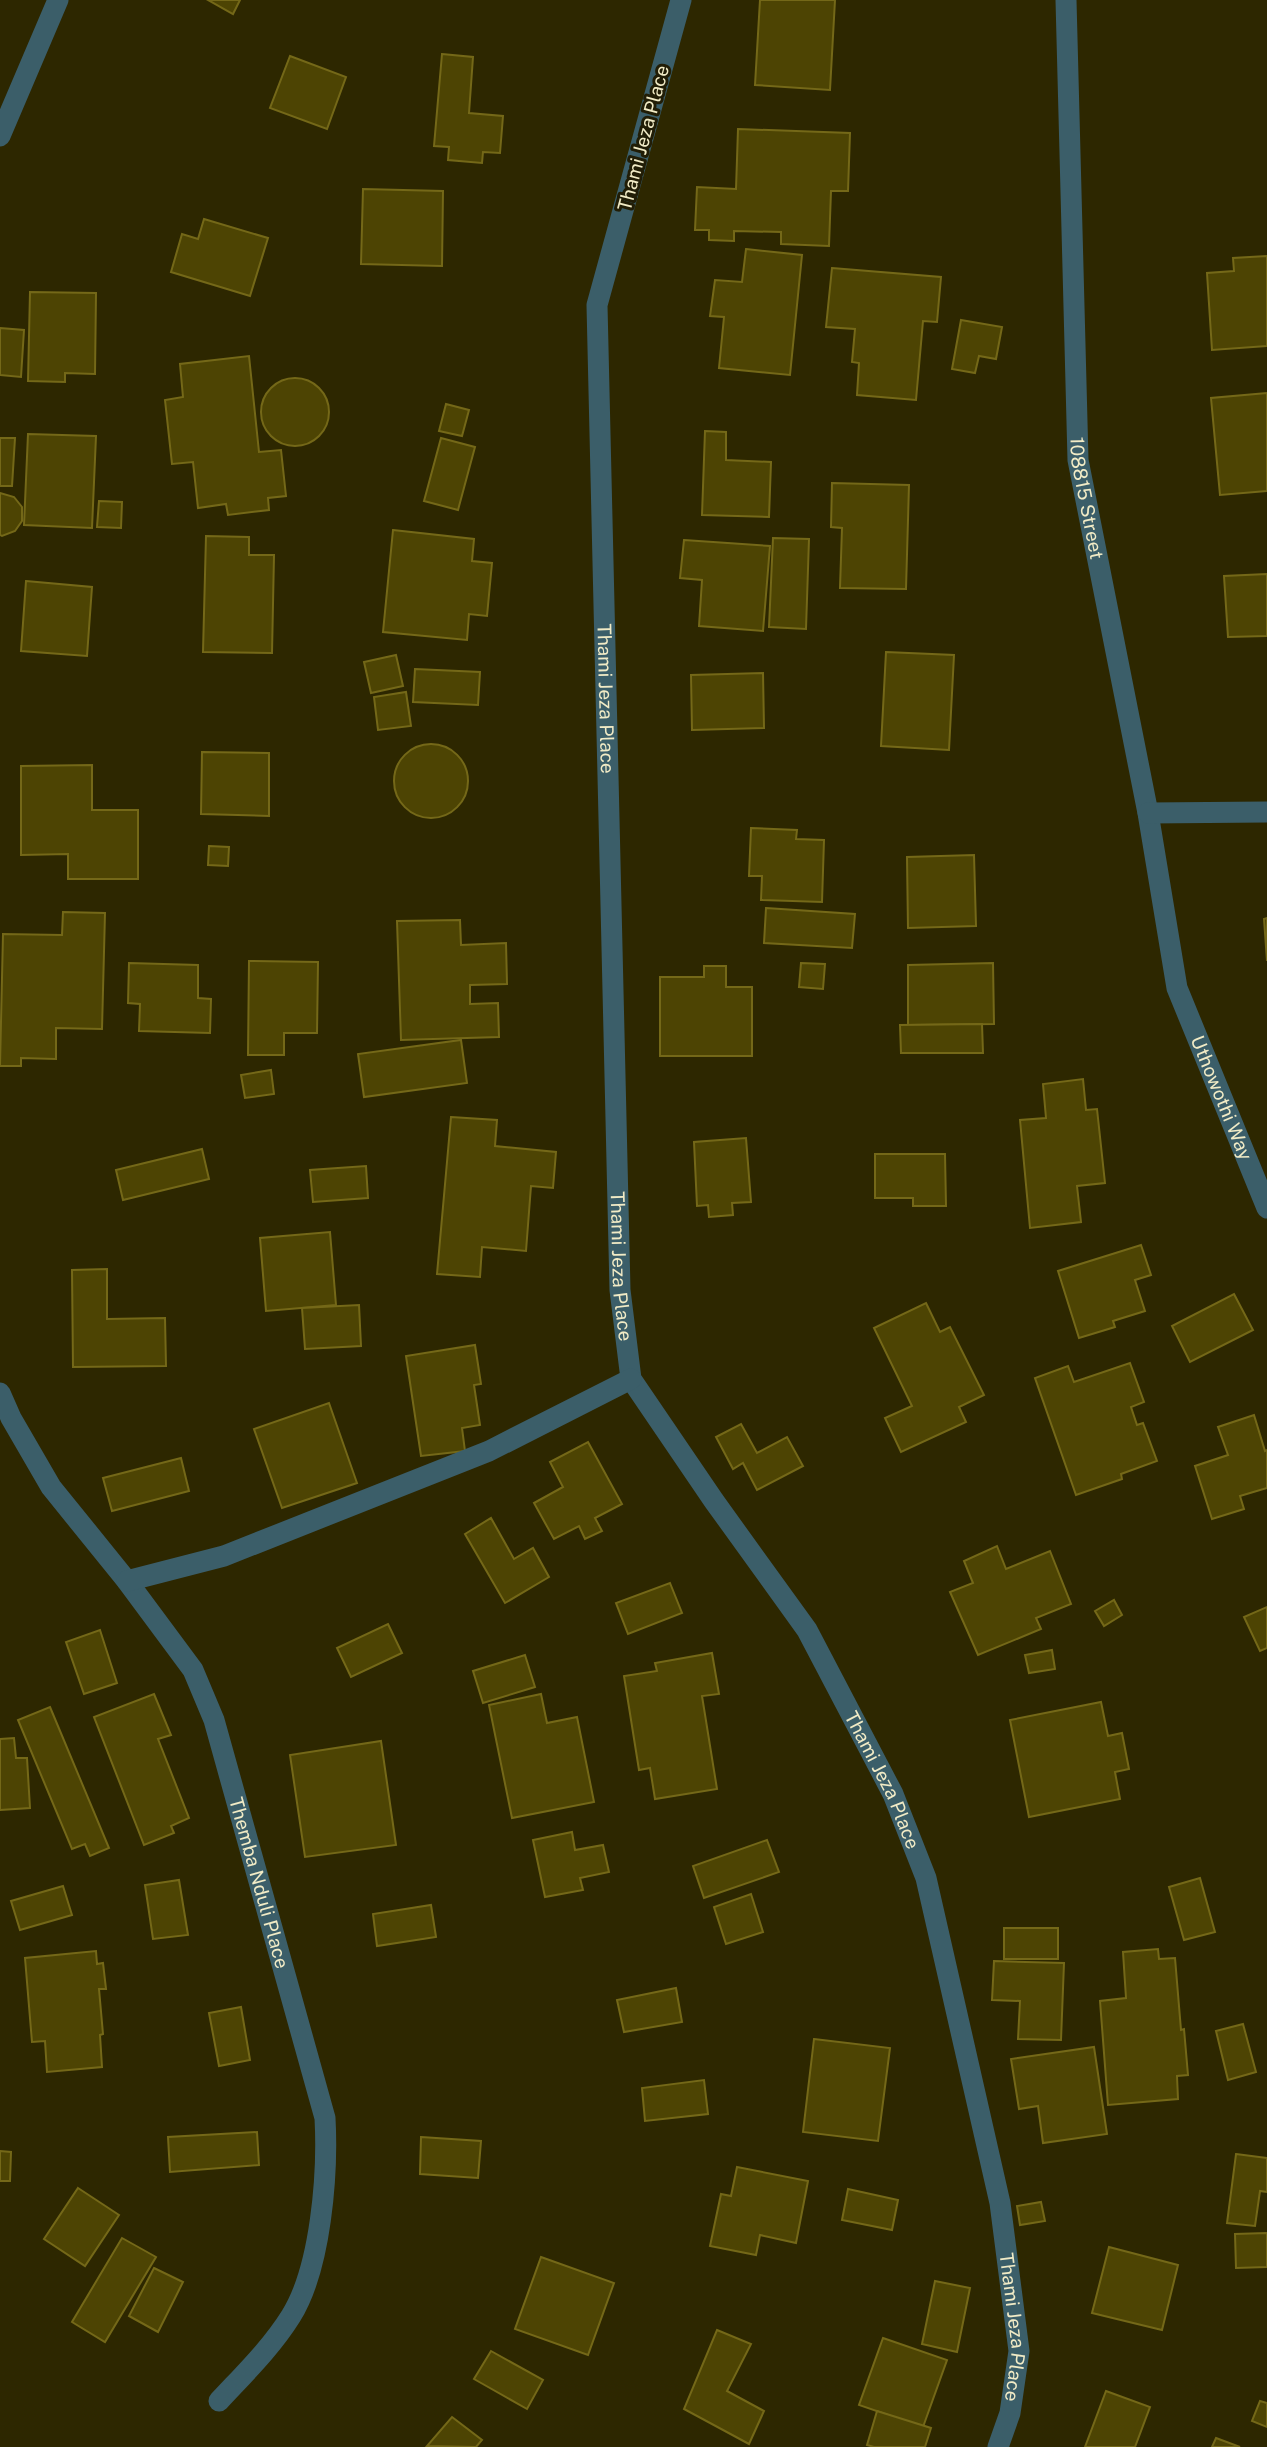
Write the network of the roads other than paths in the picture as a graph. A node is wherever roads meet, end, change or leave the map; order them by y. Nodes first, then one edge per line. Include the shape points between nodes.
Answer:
1 (58, 0) edge
2 (681, 0) edge
3 (1066, 0) edge
4 (0, 136) edge
5 (1267, 812) edge
6 (1148, 813) junction
7 (1177, 988) joint
8 (1267, 1208) edge
9 (631, 1379) junction
10 (0, 1393) edge
11 (127, 1581) junction
12 (219, 2402) dead end
13 (999, 2447) edge

1 - 4 street
2 - 9 street, Thami Jeza Place via 597,305 620,1290
3 - 6 street, 108815 Street via 1078,460
5 - 6 street
6 - 7 street, 108815 Street
7 - 8 street, Uthowothi Way
9 - 11 street via 489,1451 223,1556
9 - 13 street, Thami Jeza Place via 807,1630 893,1794 926,1878 1002,2217 1019,2351 1010,2413
10 - 11 street, Themba Nduli Place via 51,1487
11 - 12 street, Themba Nduli Place via 194,1670 214,1720 325,2118 327,2155 311,2267 293,2314

